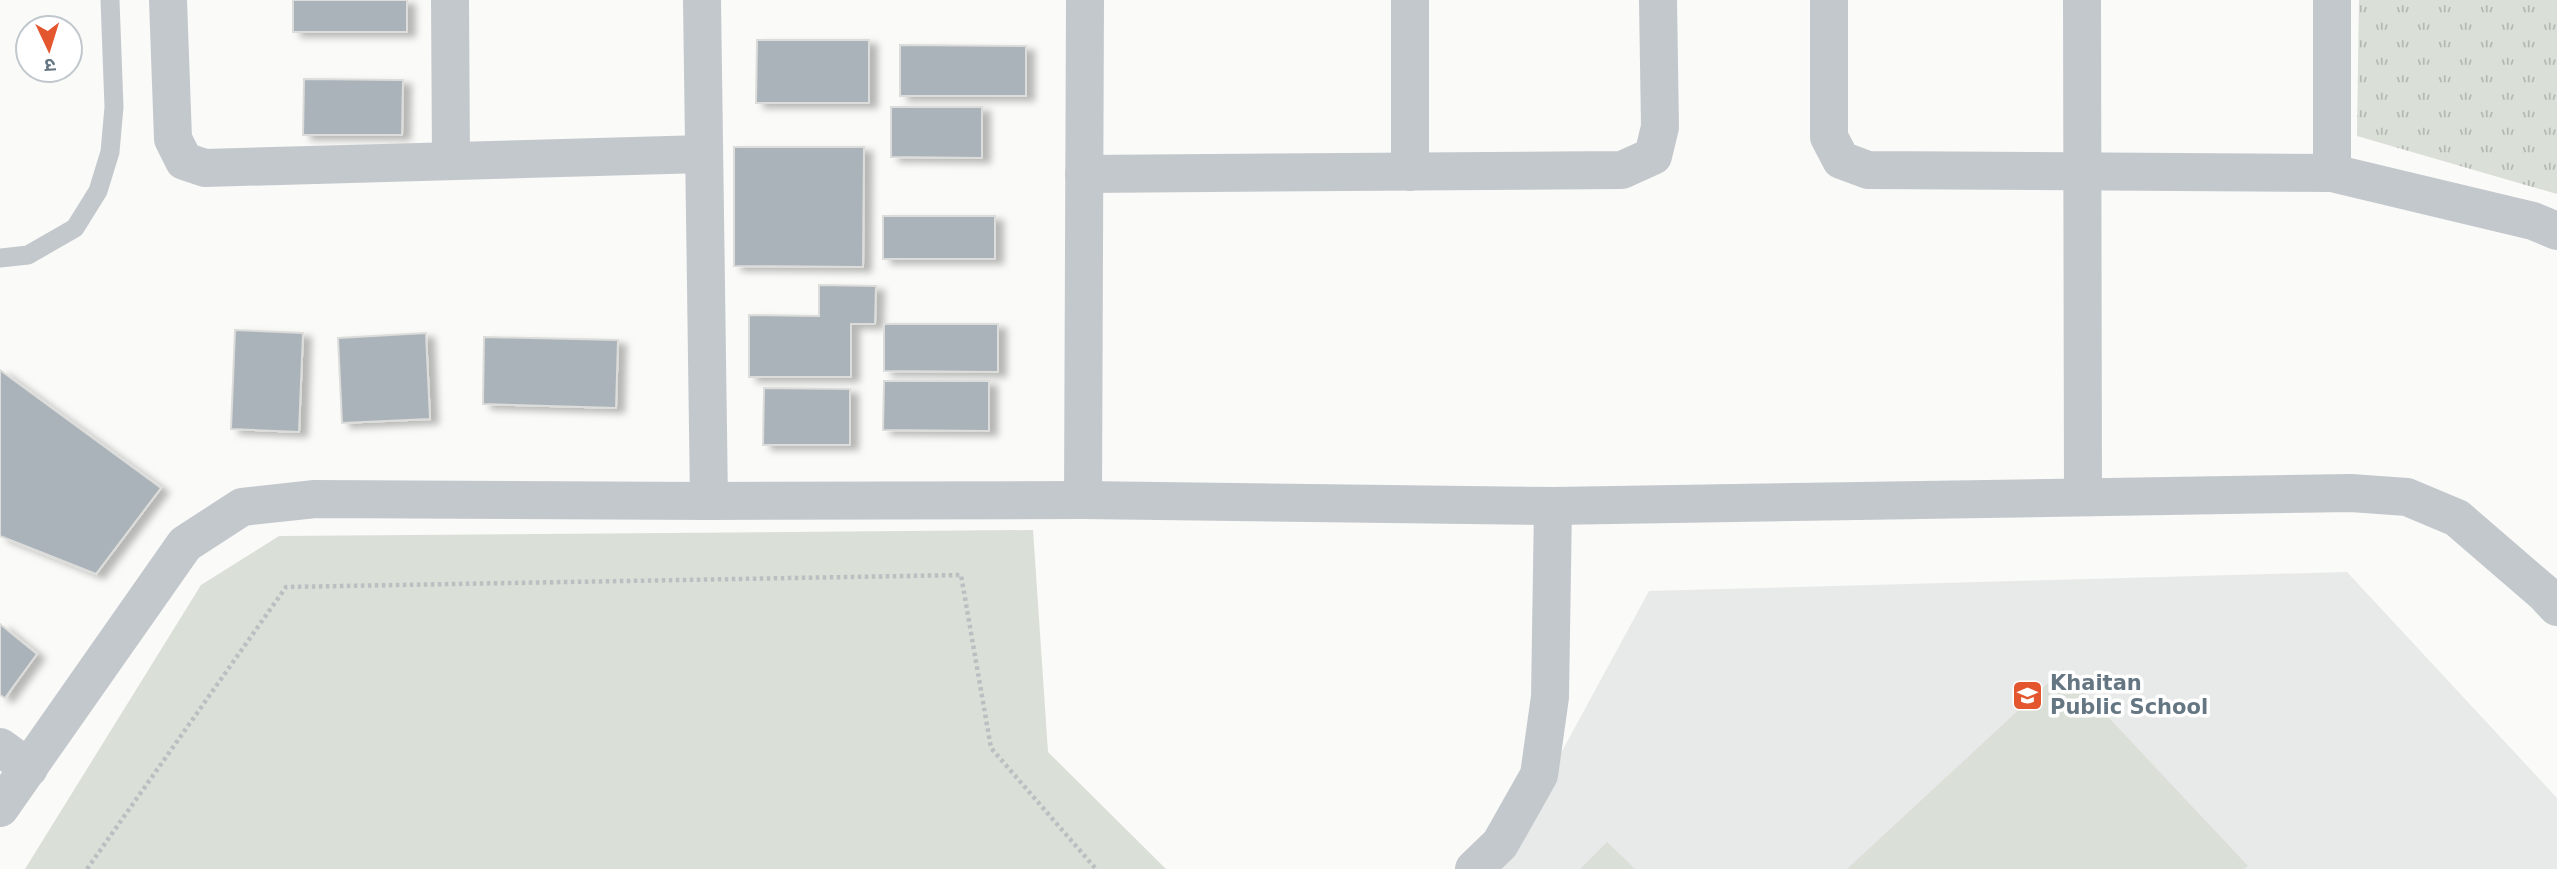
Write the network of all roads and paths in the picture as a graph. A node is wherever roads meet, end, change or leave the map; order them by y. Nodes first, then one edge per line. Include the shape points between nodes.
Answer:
1 (110, 0) edge
2 (169, 0) edge
3 (450, 0) edge
4 (702, 0) edge
5 (1085, 0) edge
6 (1410, 0) edge
7 (1658, 0) edge
8 (1829, 0) edge
9 (2082, 0) edge
10 (2332, 0) edge
11 (704, 154) junction
12 (451, 159) junction
13 (2083, 170) junction
14 (1410, 172) junction
15 (2332, 173) junction
16 (1084, 174) junction
17 (2557, 231) edge
18 (0, 258) edge
19 (2083, 495) junction
20 (1083, 499) junction
21 (709, 501) junction
22 (1553, 506) junction
23 (2553, 594) edge
24 (15, 758) edge
25 (0, 808) edge
26 (88, 869) edge
27 (1096, 869) edge
28 (1474, 869) edge

1 - 18 lane via 114,107 110,152 98,191 75,228 28,255
2 - 12 street via 173,139 184,161 205,168
3 - 12 street
4 - 11 street
5 - 16 street
6 - 14 street
7 - 14 street via 1660,127 1653,156 1622,170
8 - 13 street via 1829,137 1841,160 1868,170
9 - 13 street
10 - 15 street
11 - 12 street
11 - 21 street
13 - 15 street
13 - 19 street
14 - 16 street
15 - 17 street via 2533,221
16 - 20 street
19 - 22 street
19 - 23 street via 2351,493 2407,497 2457,517
20 - 21 street
20 - 22 street
21 - 24 street via 315,499 242,508 185,544
22 - 28 street via 1550,698 1539,775 1500,844
24 - 25 street
26 - 27 path via 286,587 961,575 990,748

